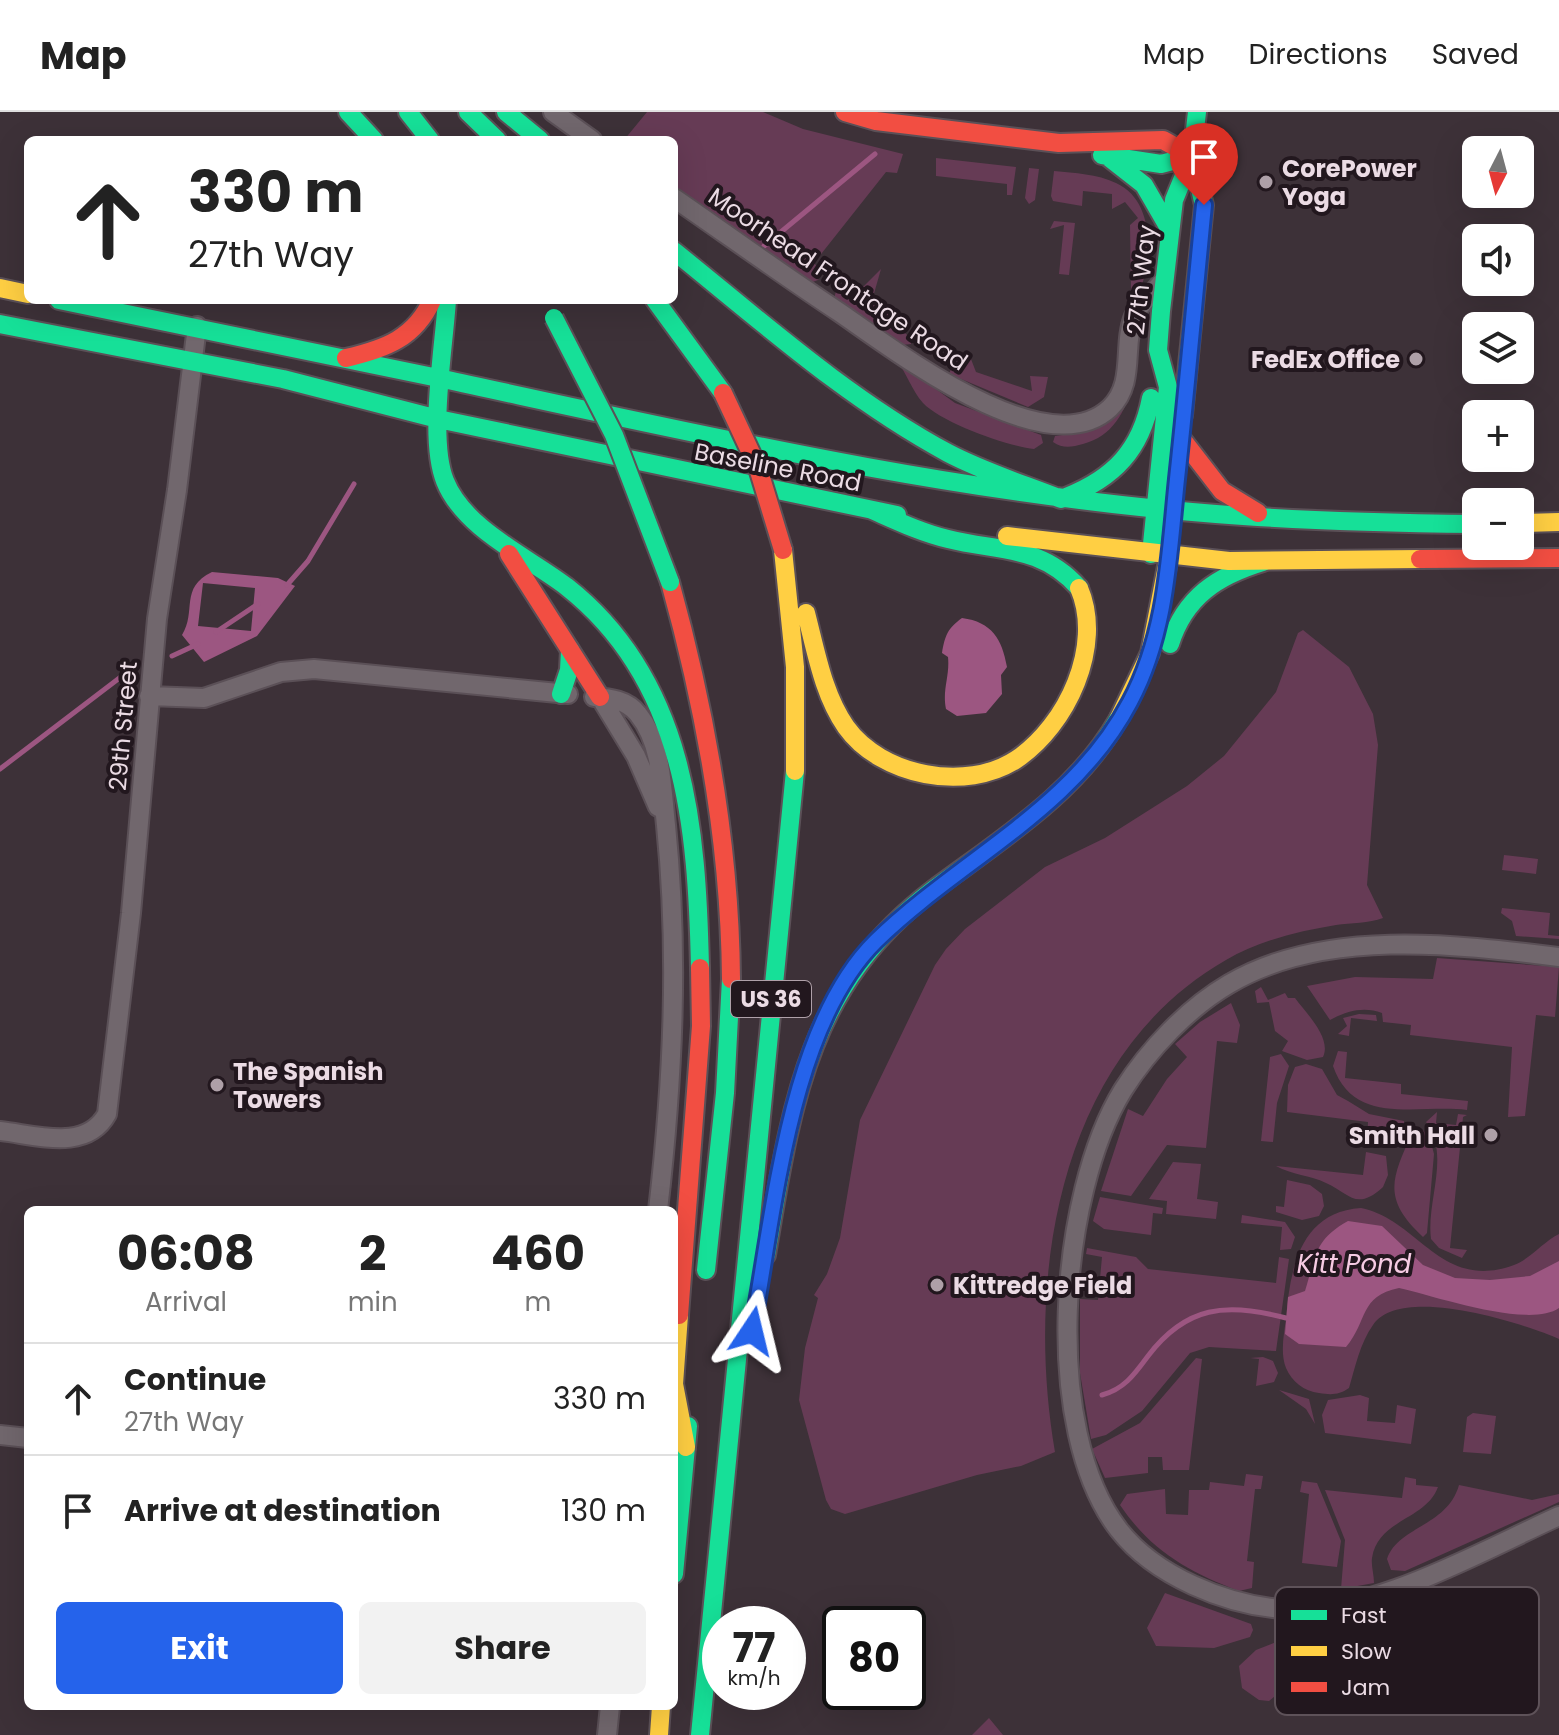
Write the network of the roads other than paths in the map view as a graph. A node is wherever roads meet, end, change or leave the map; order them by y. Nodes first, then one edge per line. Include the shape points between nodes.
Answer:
1 (348, 112) edge
2 (408, 112) edge
3 (468, 112) edge
4 (506, 112) edge
5 (553, 112) edge
6 (845, 112) edge
7 (1197, 112) edge
8 (370, 136) edge
9 (427, 136) edge
10 (493, 136) edge
11 (535, 136) edge
12 (586, 136) edge
13 (1059, 143) junction
14 (1107, 156) junction
15 (1192, 156) junction
16 (678, 201) edge
17 (1170, 230) junction
18 (678, 254) edge
19 (1164, 277) junction
20 (0, 288) edge
21 (24, 293) edge
22 (80, 304) edge
23 (430, 304) edge
24 (447, 304) edge
25 (545, 304) edge
26 (658, 304) edge
27 (1134, 315) junction
28 (0, 324) edge
29 (197, 326) junction
30 (1158, 344) junction
31 (346, 358) junction
32 (192, 361) junction
33 (443, 379) junction
34 (438, 419) junction
35 (1181, 438) junction
36 (1061, 499) junction
37 (872, 510) junction
38 (1164, 510) junction
39 (1277, 520) junction
40 (1559, 522) edge
41 (1534, 523) edge
42 (1462, 524) edge
43 (496, 538) junction
44 (783, 550) junction
45 (1160, 555) junction
46 (1559, 558) edge
47 (1263, 562) junction
48 (570, 650) junction
49 (1163, 672) dead end
50 (561, 694) junction
51 (149, 696) junction
52 (600, 697) junction
53 (1122, 749) dead end
54 (1020, 824) junction
55 (1559, 957) edge
56 (0, 1131) edge
57 (658, 1206) edge
58 (704, 1286) dead end
59 (678, 1331) edge
60 (694, 1374) dead end
61 (678, 1405) edge
62 (0, 1435) edge
63 (24, 1438) edge
64 (686, 1447) junction
65 (730, 1448) junction
66 (1559, 1516) edge
67 (678, 1532) edge
68 (1398, 1587) edge
69 (1275, 1608) edge
70 (610, 1710) edge
71 (661, 1710) edge
72 (607, 1735) edge
73 (659, 1735) edge
74 (700, 1735) edge

1 - 8 main road
2 - 9 main road
3 - 10 main road
4 - 11 main road
5 - 12 street
6 - 13 main road via 876,121
7 - 15 main road, 27th Way
13 - 14 main road
13 - 15 main road via 1163,140
14 - 15 main road via 1161,164
14 - 17 main road via 1144,185
15 - 17 main road, 27th Way via 1176,190
15 - 35 main road, 27th Way via 1204,205
16 - 27 street, Moorhead Frontage Road via 948,385 1042,422 1087,421 1118,399
17 - 19 main road, 27th Way
18 - 36 main road via 926,441
19 - 27 street
19 - 30 main road, 27th Way
20 - 21 main road
22 - 29 main road, Baseline Road
23 - 31 main road via 421,324 401,341
24 - 33 main road
25 - 58 main road, US 36, bridge via 614,435 670,582 715,774 729,921 730,1031
26 - 44 main road, US 36, bridge via 723,393 758,468
27 - 30 street
28 - 32 main road, Baseline Road
29 - 31 main road, Baseline Road
29 - 32 street, 29th Street
30 - 36 main road via 1147,422 1127,461 1104,481
30 - 38 main road, 27th Way via 1168,387
31 - 33 main road, Baseline Road
32 - 34 main road, Baseline Road
32 - 51 street, 29th Street
33 - 34 main road
33 - 36 main road, Baseline Road via 930,479
34 - 37 main road, Baseline Road
34 - 43 main road via 444,479 455,500
35 - 38 main road, 27th Way
35 - 39 main road via 1229,499
36 - 38 main road, Baseline Road
37 - 44 main road via 930,534 1045,560 1079,587 1086,633 1074,688 1053,727 1016,760 962,777 930,775 886,760 853,736 827,690
37 - 45 main road, Baseline Road via 1020,538
38 - 39 main road, Baseline Road
38 - 45 main road, 27th Way
39 - 42 main road, Baseline Road
40 - 41 main road
43 - 48 main road
43 - 59 main road via 568,588 622,642 657,698 687,791 698,903 701,1026
44 - 65 main road, US 36 via 795,667 795,768
45 - 47 main road, Baseline Road
45 - 54 main road, 27th Way via 1165,594 1148,665 1131,701 1093,760
46 - 47 main road, Baseline Road
47 - 49 main road via 1233,570 1186,605 1174,627
48 - 50 main road
48 - 52 main road
50 - 51 street via 314,669 281,672 204,698
50 - 52 street
51 - 56 street, 29th Street via 107,1114 99,1129 86,1137
52 - 57 street via 636,756 666,828 674,897 675,989
53 - 54 main road via 1098,776
54 - 65 main road via 875,942 827,1015 796,1102 784,1155
55 - 69 street via 1373,944 1320,950 1271,965 1229,984 1190,1013 1149,1054 1122,1092 1098,1148 1078,1224 1068,1345 1078,1448 1112,1518 1140,1550 1204,1590
60 - 64 main road
61 - 64 main road
62 - 63 street
64 - 67 main road
65 - 74 main road, US 36
66 - 68 street
70 - 72 street
71 - 73 main road

